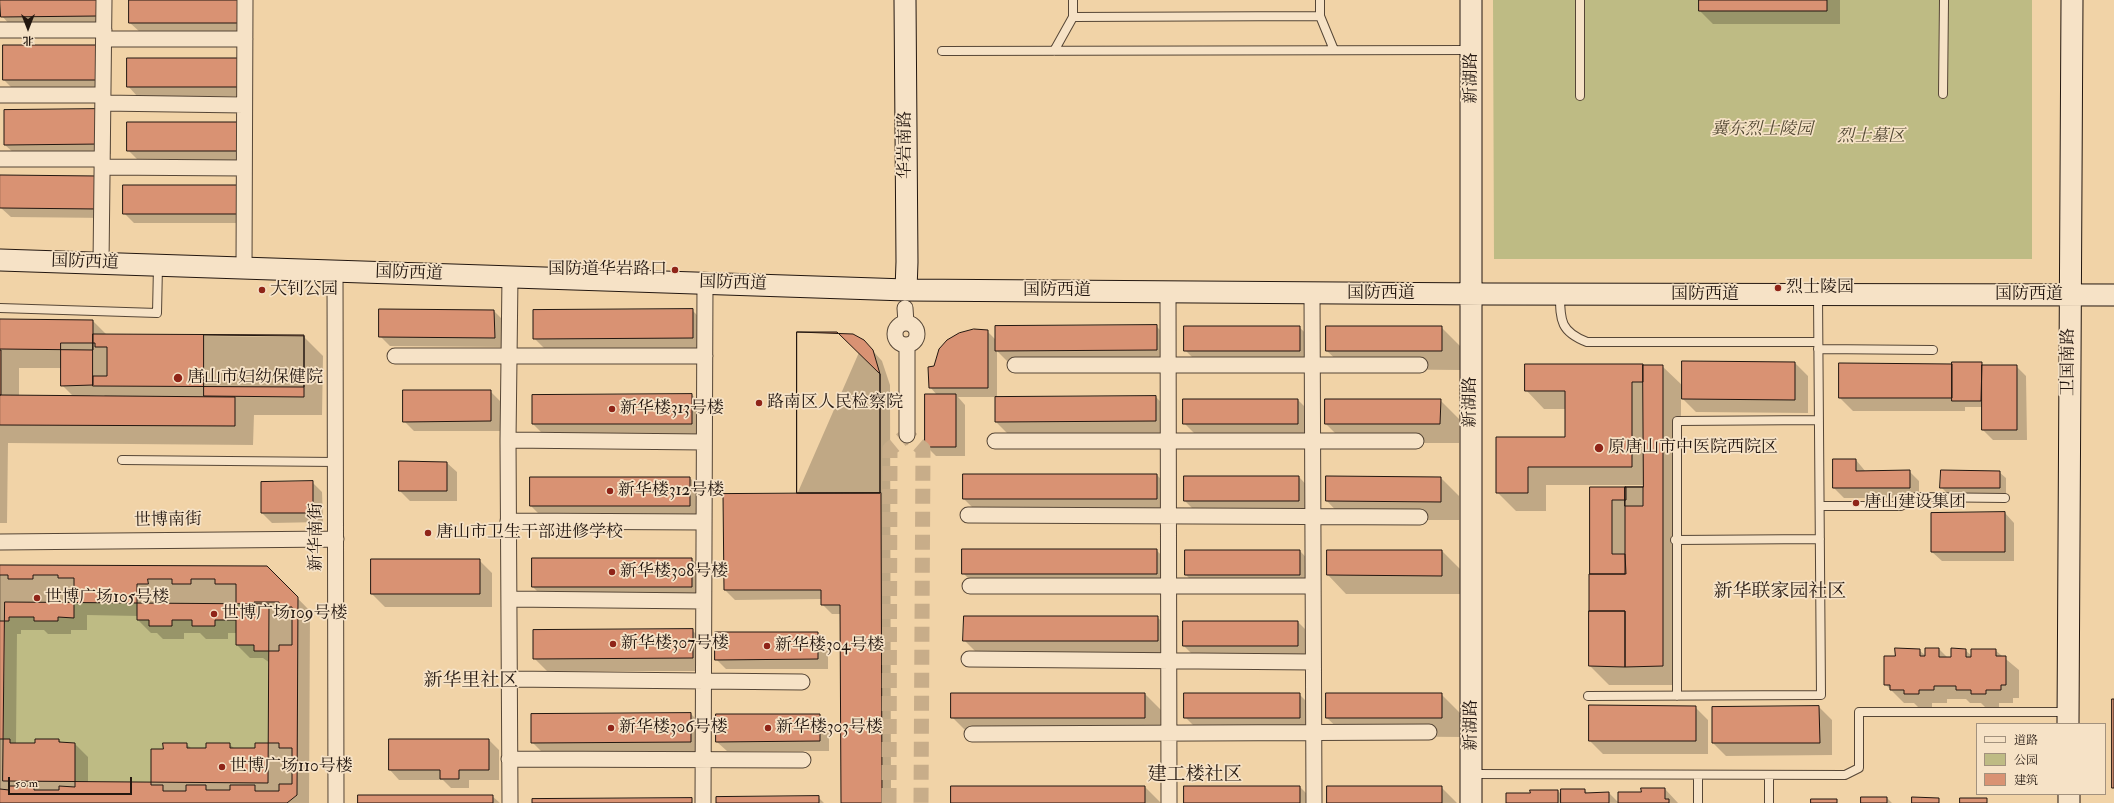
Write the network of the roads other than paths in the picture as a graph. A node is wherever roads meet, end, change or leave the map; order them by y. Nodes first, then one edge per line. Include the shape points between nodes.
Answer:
1 (104, 0) edge
2 (245, 0) edge
3 (905, 0) edge
4 (1074, 0) edge
5 (1320, 0) edge
6 (1472, 0) edge
7 (1580, 0) edge
8 (1944, 0) edge
9 (2072, 0) edge
10 (1320, 16) junction
11 (1074, 17) junction
12 (0, 30) edge
13 (104, 35) junction
14 (244, 39) junction
15 (1334, 50) junction
16 (1472, 50) junction
17 (942, 51) dead end
18 (1054, 51) junction
19 (1943, 94) dead end
20 (0, 95) edge
21 (1580, 96) dead end
22 (103, 99) junction
23 (244, 105) junction
24 (0, 159) edge
25 (102, 163) junction
26 (244, 168) junction
27 (0, 260) edge
28 (101, 264) junction
29 (158, 266) junction
30 (244, 269) junction
31 (336, 272) junction
32 (510, 277) junction
33 (705, 284) junction
34 (1168, 292) junction
35 (1312, 293) junction
36 (1471, 294) junction
37 (1560, 295) junction
38 (2071, 295) junction
39 (2114, 295) edge
40 (1818, 296) junction
41 (906, 307) junction
42 (0, 308) edge
43 (1818, 346) junction
44 (1932, 350) dead end
45 (395, 356) dead end
46 (510, 356) junction
47 (705, 356) junction
48 (1015, 365) dead end
49 (1167, 365) junction
50 (1312, 365) junction
51 (1420, 365) dead end
52 (1819, 420) junction
53 (907, 435) dead end
54 (508, 440) junction
55 (995, 441) dead end
56 (704, 442) junction
57 (1168, 442) junction
58 (1312, 442) junction
59 (1416, 442) dead end
60 (122, 460) dead end
61 (336, 462) junction
62 (2005, 498) dead end
63 (1820, 506) junction
64 (968, 515) dead end
65 (1168, 516) junction
66 (1312, 516) junction
67 (1420, 517) dead end
68 (508, 521) junction
69 (704, 522) junction
70 (336, 539) junction
71 (1820, 539) junction
72 (1675, 540) junction
73 (0, 542) edge
74 (970, 586) dead end
75 (1168, 586) junction
76 (1313, 586) junction
77 (509, 599) junction
78 (703, 601) junction
79 (969, 659) dead end
80 (1168, 660) junction
81 (1313, 662) junction
82 (509, 679) junction
83 (704, 682) junction
84 (802, 682) dead end
85 (1588, 696) dead end
86 (1677, 696) junction
87 (2068, 718) edge
88 (1314, 732) junction
89 (1429, 732) dead end
90 (1169, 733) junction
91 (972, 734) dead end
92 (509, 759) junction
93 (703, 759) junction
94 (803, 760) dead end
95 (1472, 774) junction
96 (1698, 775) junction
97 (1769, 776) junction
98 (336, 803) edge
99 (510, 803) edge
100 (703, 803) edge
101 (1169, 803) edge
102 (1314, 803) edge
103 (1472, 803) edge
104 (1698, 803) edge
105 (1769, 803) edge

1 - 13 street
2 - 14 street
3 - 41 street, 华岩南路
4 - 11 lane
5 - 10 lane
6 - 16 street, 新湖路
7 - 21 lane
8 - 19 lane
9 - 38 street, 卫国南路
10 - 11 lane
10 - 15 lane
11 - 18 lane
12 - 13 street
13 - 14 street
13 - 22 street
14 - 23 street
15 - 16 lane
15 - 18 lane
16 - 36 street, 新湖路
17 - 18 lane
20 - 22 street
22 - 23 street
22 - 25 street
23 - 26 street
24 - 25 street
25 - 26 street
25 - 28 street
26 - 30 street
27 - 28 street, 国防西道
28 - 29 street, 国防西道
29 - 30 street, 国防西道
29 - 42 lane via 157,313
30 - 31 street, 国防西道
31 - 32 street, 国防西道
31 - 61 street, 新华南街
32 - 33 street, 国防西道
32 - 46 street
33 - 41 street, 国防西道
33 - 47 street
34 - 35 street, 国防西道
34 - 41 street, 国防西道
34 - 49 street
35 - 36 street, 国防西道
35 - 50 street
36 - 37 street, 国防西道
36 - 95 street, 新湖路
37 - 40 street, 国防西道
37 - 43 lane via 1560,318 1564,327 1574,337 1587,342
38 - 39 street, 国防西道
38 - 40 street, 国防西道
38 - 87 street, 卫国南路
40 - 43 lane
41 - 53 street via 894,335 899,344 907,346
43 - 44 lane
43 - 52 lane
45 - 46 street
46 - 47 street
46 - 54 street
47 - 56 street
48 - 49 street
49 - 50 street
49 - 57 street
50 - 51 street
50 - 58 street
52 - 63 lane
52 - 72 lane via 1677,421
54 - 56 street
54 - 68 street
55 - 57 street
56 - 69 street
57 - 58 street
57 - 65 street
58 - 59 street
58 - 66 street
60 - 61 lane
61 - 70 street, 新华南街
62 - 63 lane via 1916,497 1901,506
63 - 71 lane
64 - 65 street
65 - 66 street
65 - 75 street
66 - 67 street
66 - 76 street
68 - 69 street
68 - 77 street
69 - 78 street
70 - 73 street, 世博南街
70 - 98 street, 新华南街
71 - 72 lane
71 - 86 lane via 1821,695
72 - 86 lane
74 - 75 street
75 - 76 street
75 - 80 street
76 - 81 street
77 - 78 street
77 - 82 street
78 - 83 street
79 - 80 street
80 - 81 street
80 - 90 street
81 - 88 street
82 - 83 street
82 - 92 street
83 - 84 street
83 - 93 street
85 - 86 lane
87 - 97 lane via 1860,712 1859,768 1845,775
88 - 89 street
88 - 90 street
88 - 102 street
90 - 91 street
90 - 101 street
92 - 93 street
92 - 99 street
93 - 94 street
93 - 100 street
95 - 96 lane
95 - 103 street, 新湖路
96 - 97 lane
96 - 104 lane
97 - 105 lane

